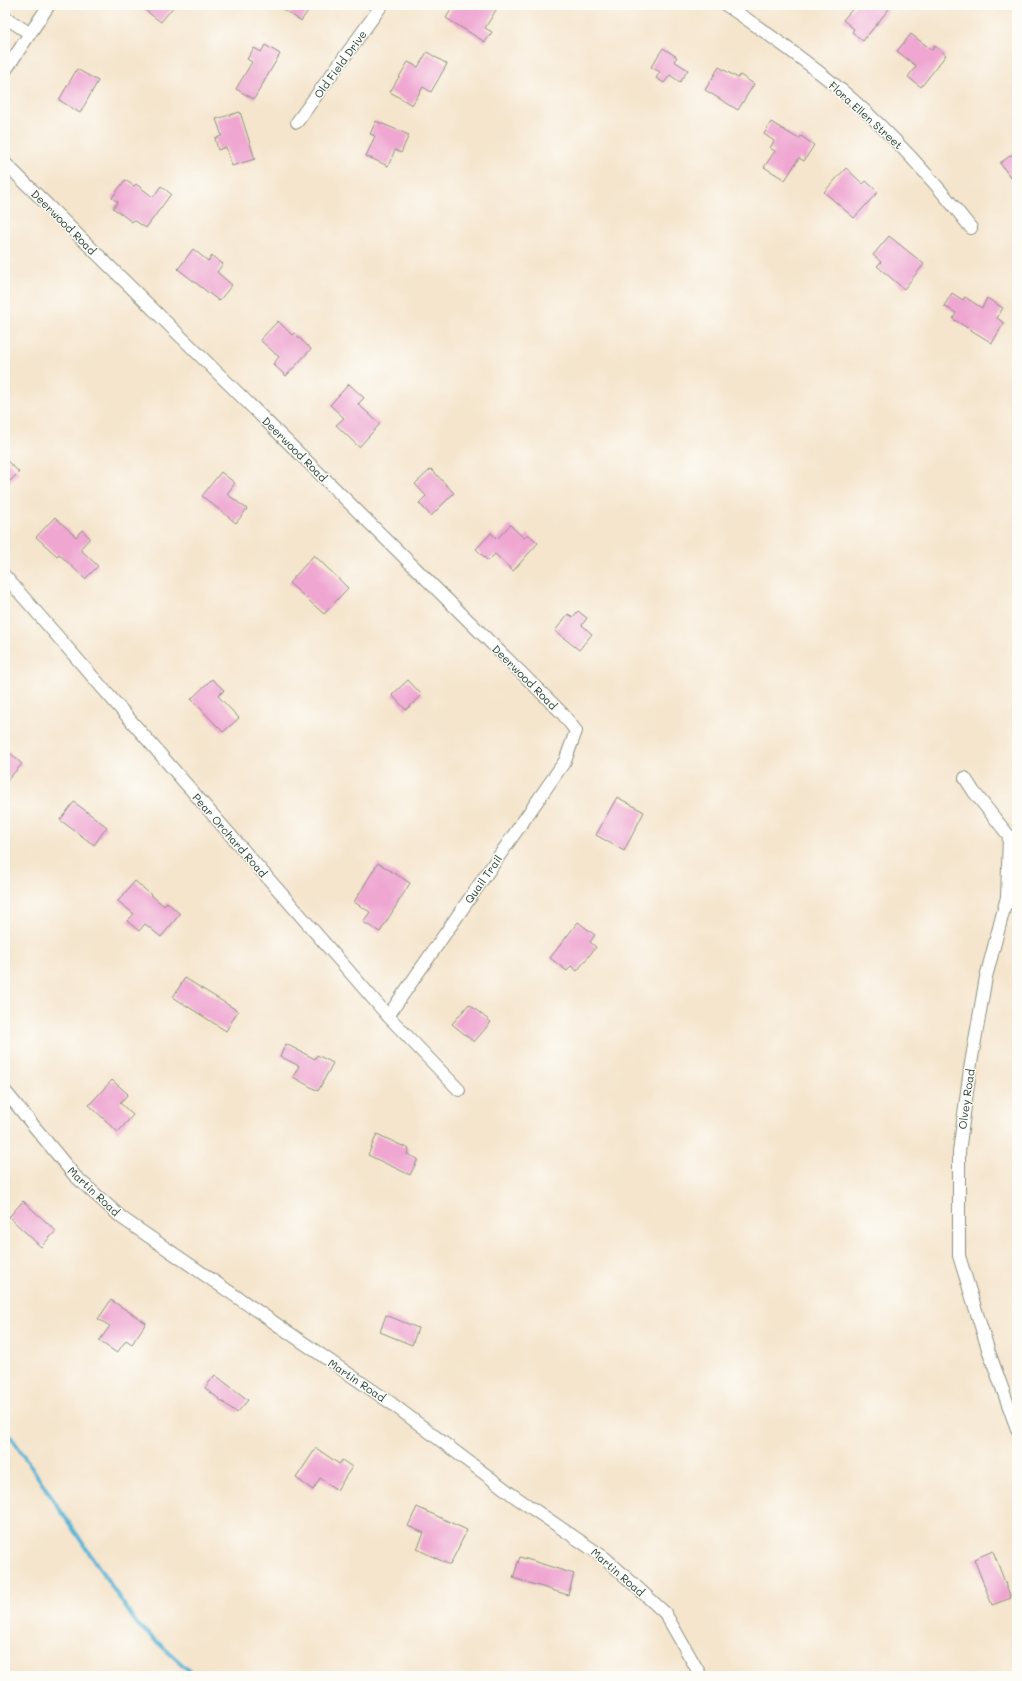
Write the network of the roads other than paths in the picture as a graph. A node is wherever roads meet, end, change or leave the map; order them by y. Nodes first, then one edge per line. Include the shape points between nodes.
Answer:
1 (49, 5) edge
2 (382, 5) edge
3 (726, 5) edge
4 (5, 17) edge
5 (29, 33) junction
6 (5, 71) edge
7 (297, 122) dead end
8 (5, 163) edge
9 (971, 228) dead end
10 (5, 576) edge
11 (573, 739) joint
12 (965, 778) dead end
13 (1007, 897) junction
14 (1017, 906) edge
15 (388, 1016) junction
16 (460, 1090) dead end
17 (5, 1091) edge
18 (1017, 1429) edge
19 (701, 1676) edge

1 - 5 street
2 - 7 street, Old Field Drive
3 - 9 street, Flora Ellen Street via 769,34 852,100 910,155
4 - 5 street
5 - 6 street
8 - 11 street, Deerwood Road via 562,713 576,731
10 - 15 street, Pear Orchard Road
11 - 15 street, Quail Trail via 565,761
12 - 13 street, Olvey Road via 1010,836
13 - 14 street
13 - 18 street, Olvey Road via 986,977 970,1069 959,1152 959,1256 989,1352
15 - 16 street, Pear Orchard Road
17 - 19 street, Martin Road via 75,1176 122,1218 391,1403 514,1496 605,1558 665,1613

